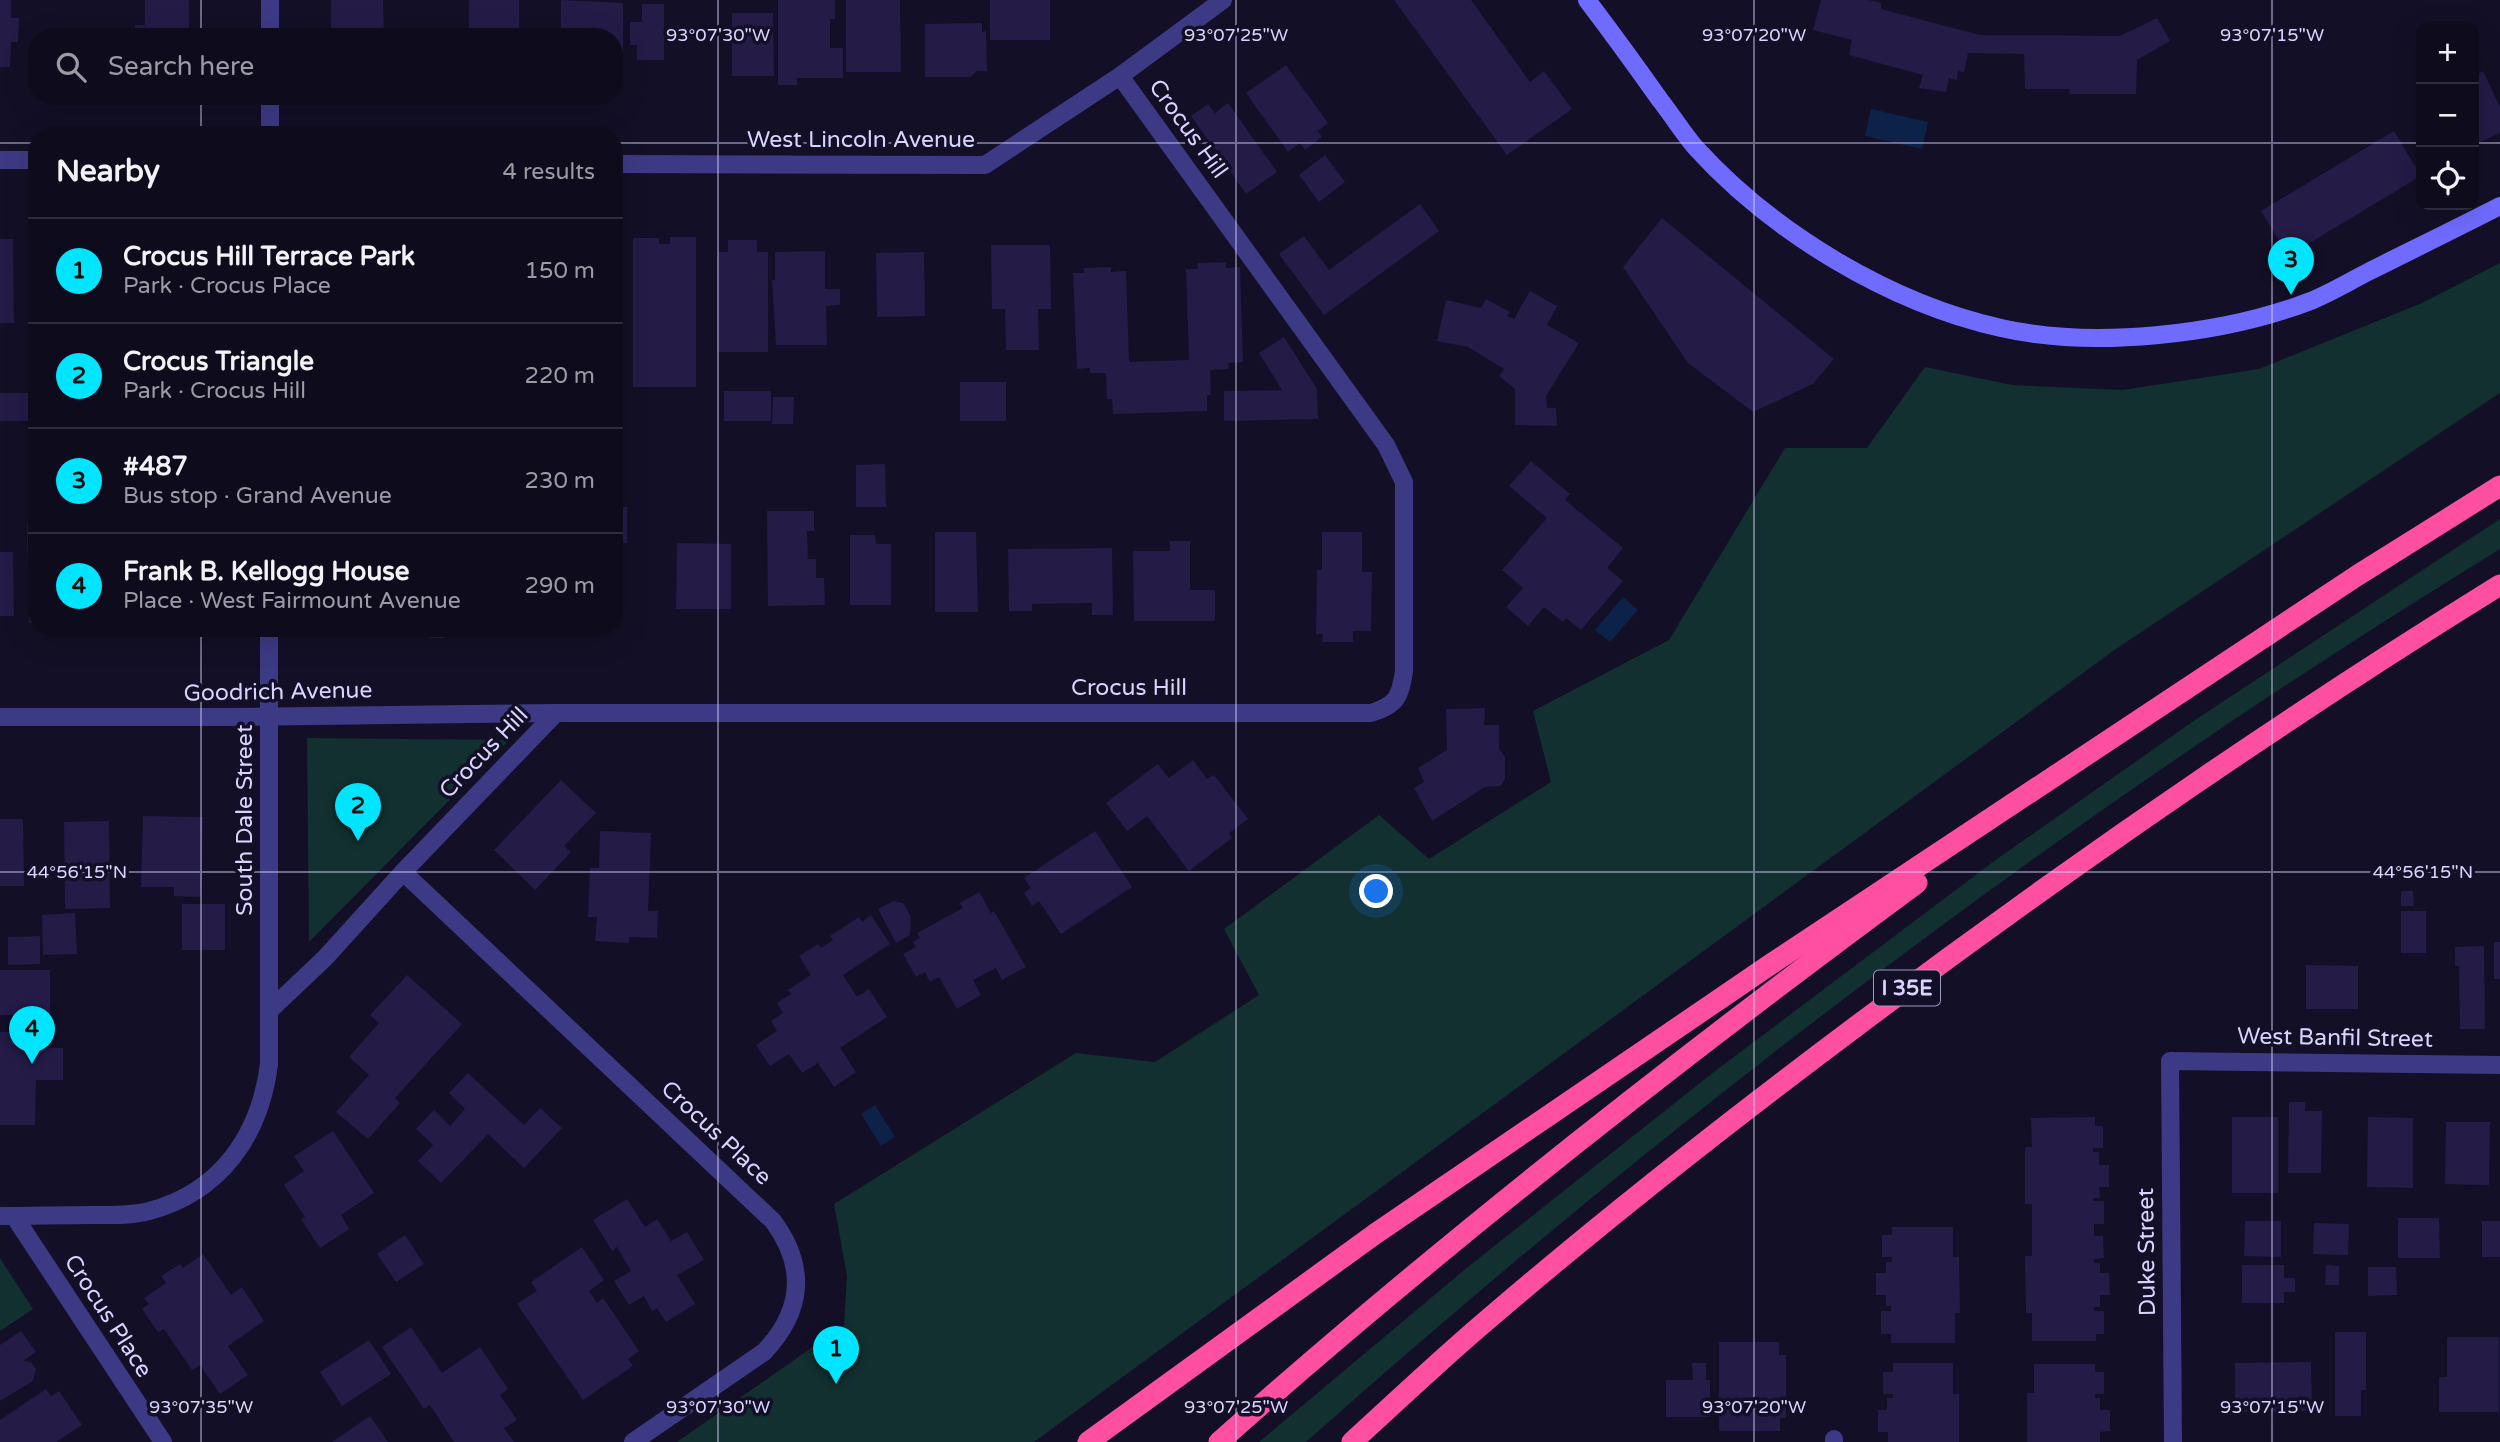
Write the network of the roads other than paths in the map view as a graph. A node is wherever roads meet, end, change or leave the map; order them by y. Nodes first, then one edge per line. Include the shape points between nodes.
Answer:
1 (270, 0) edge
2 (1223, 0) edge
3 (1587, 0) edge
4 (270, 28) edge
5 (1119, 76) junction
6 (270, 105) edge
7 (270, 126) edge
8 (0, 160) edge
9 (28, 160) edge
10 (623, 164) edge
11 (2500, 206) edge
12 (2500, 486) edge
13 (2500, 585) edge
14 (269, 637) edge
15 (556, 713) junction
16 (0, 717) edge
17 (269, 717) junction
18 (2124, 730) junction
19 (403, 872) junction
20 (269, 1011) junction
21 (2170, 1061) joint
22 (2500, 1065) edge
23 (7, 1216) edge
24 (163, 1442) edge
25 (633, 1442) edge
26 (1088, 1442) edge
27 (1219, 1442) edge
28 (1352, 1442) edge
29 (2173, 1442) edge

1 - 4 street
2 - 5 street, West Lincoln Avenue
3 - 11 main road via 1695,146 1771,216 1837,261 1898,292 2002,328 2059,336 2128,337 2197,331 2275,312 2309,301
5 - 10 street, West Lincoln Avenue via 985,165
5 - 15 street, Crocus Hill via 1386,444 1404,482 1404,671 1397,699 1371,713
6 - 7 street
8 - 9 street
12 - 18 highway
13 - 28 highway, I 35E via 2169,800 1958,950 1625,1206 1485,1322
14 - 17 street, South Dale Street
15 - 17 street, Goodrich Avenue
15 - 19 street, Crocus Hill
16 - 17 street, Goodrich Avenue
17 - 20 street, South Dale Street
18 - 26 highway via 1375,1234
18 - 27 highway via 1709,1038 1428,1263
19 - 20 street, Crocus Hill via 325,958
19 - 25 street, Crocus Place via 773,1221 790,1248 796,1293 780,1336 764,1352
20 - 23 street, South Dale Street via 265,1094 235,1155 211,1180 182,1199 149,1211
21 - 22 street, West Banfil Street
21 - 29 street, Duke Street
23 - 24 street, Crocus Place

